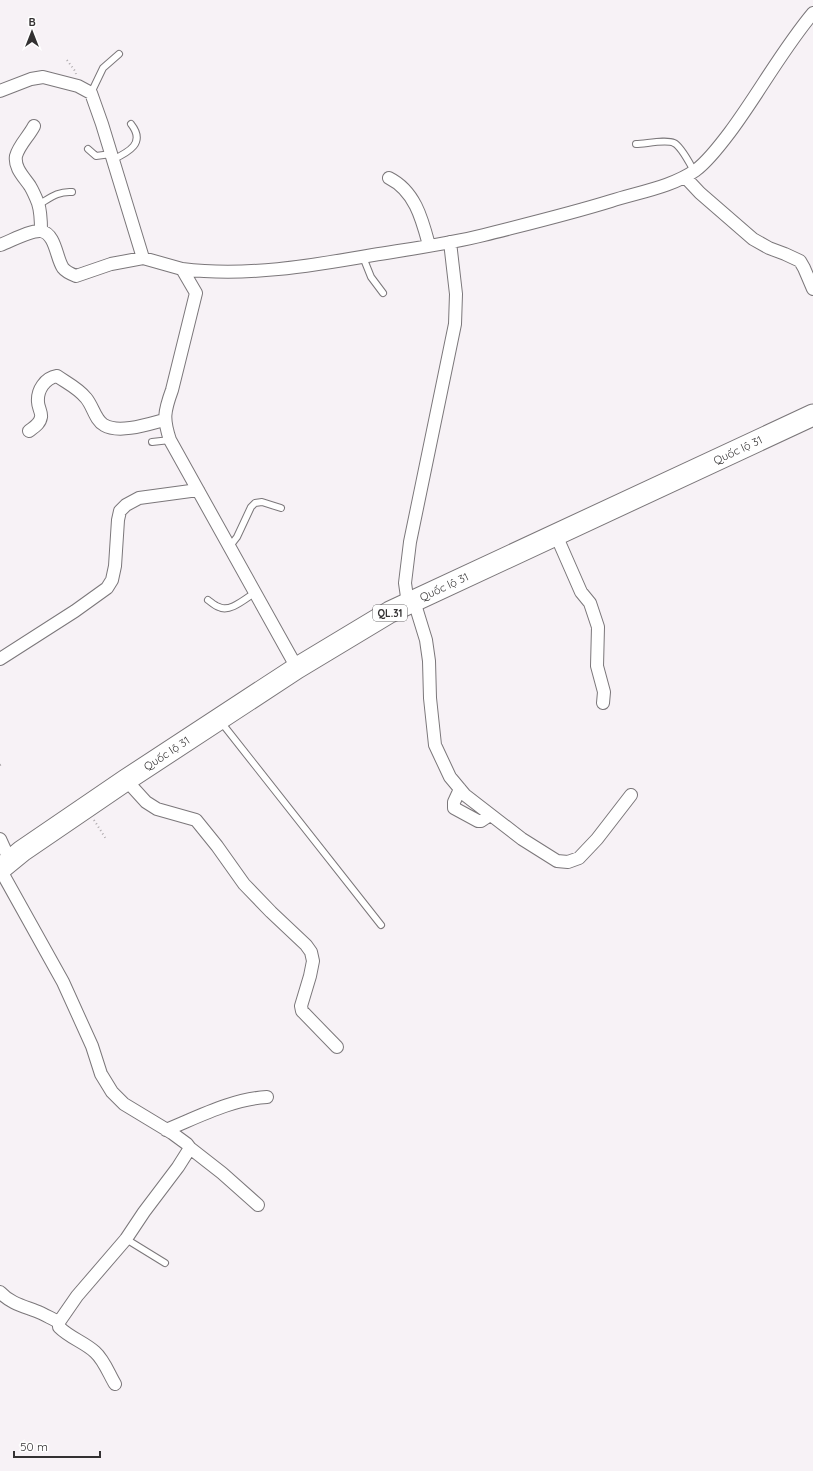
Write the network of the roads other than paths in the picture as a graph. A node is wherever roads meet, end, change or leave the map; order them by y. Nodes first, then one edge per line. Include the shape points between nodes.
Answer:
1 (813, 13) edge
2 (118, 54) dead end
3 (0, 90) edge
4 (91, 93) junction
5 (131, 124) dead end
6 (34, 126) dead end
7 (636, 144) dead end
8 (88, 149) dead end
9 (112, 157) junction
10 (689, 174) junction
11 (389, 178) dead end
12 (72, 192) dead end
13 (38, 205) junction
14 (41, 231) junction
15 (450, 242) junction
16 (0, 245) edge
17 (429, 245) junction
18 (364, 257) junction
19 (143, 258) junction
20 (182, 269) junction
21 (208, 272) junction
22 (813, 289) edge
23 (196, 293) junction
24 (383, 293) dead end
25 (813, 415) edge
26 (164, 420) junction
27 (29, 431) dead end
28 (170, 440) junction
29 (152, 442) dead end
30 (198, 490) junction
31 (281, 508) dead end
32 (556, 535) junction
33 (230, 546) junction
34 (256, 592) junction
35 (208, 600) dead end
36 (411, 603) junction
37 (0, 659) edge
38 (297, 668) junction
39 (603, 703) dead end
40 (218, 719) junction
41 (126, 780) junction
42 (460, 789) junction
43 (631, 795) dead end
44 (490, 815) junction
45 (0, 839) edge
46 (5, 865) edge
47 (381, 925) dead end
48 (337, 1048) dead end
49 (267, 1097) dead end
50 (166, 1130) junction
51 (190, 1148) junction
52 (258, 1205) dead end
53 (126, 1239) junction
54 (165, 1263) dead end
55 (0, 1292) edge
56 (59, 1322) junction
57 (115, 1384) dead end

1 - 10 street via 730,132
2 - 4 lane via 103,68
3 - 4 street via 43,77 78,86
4 - 9 street
5 - 9 lane via 138,138 134,147 125,154
6 - 13 street via 20,146 16,165 31,187
7 - 10 lane via 674,143 678,146
8 - 9 lane via 96,156
9 - 19 street
10 - 15 street via 665,184 552,218
10 - 22 street via 700,193 753,239 800,261
11 - 17 street via 399,183 411,197 420,214
12 - 13 lane via 56,194
13 - 14 street
14 - 16 street
14 - 19 street via 52,240 62,267 76,276 111,264
15 - 17 street
15 - 36 street via 456,294 455,324 410,542 405,583
17 - 18 street
18 - 21 street via 294,268
18 - 24 lane
19 - 20 street
20 - 21 street
20 - 23 street
21 - 23 street
23 - 26 street
25 - 32 highway, Quốc lộ 31 / QL.31
26 - 27 street via 127,428 109,428 98,420 87,398 78,389 57,376 46,380 38,393 42,416 39,423
26 - 28 street
28 - 29 lane
28 - 30 street
30 - 33 street
30 - 37 street via 139,498 126,505 120,511 115,566 107,588
31 - 33 lane via 262,502 255,503
32 - 36 highway, Quốc lộ 31 / QL.31
32 - 39 street via 581,592 590,603 598,627 597,666 604,692
33 - 34 street
34 - 35 lane via 225,609
34 - 38 street
36 - 38 highway, Quốc lộ 31 / QL.31 via 390,612
36 - 42 street via 426,640 430,661 430,698 435,745 450,776
38 - 40 highway, Quốc lộ 31 / QL.31
40 - 41 highway, Quốc lộ 31 / QL.31
40 - 47 lane
41 - 46 highway, Quốc lộ 31 / QL.31
41 - 48 street via 146,802 157,809 196,820 244,884 306,945 313,961 301,1006 302,1011
42 - 44 street
42 - 44 street via 454,808 478,821
43 - 44 street via 584,853 568,862 557,861 543,853
45 - 46 street
46 - 50 street via 63,982 92,1046 101,1074 112,1092 124,1104
49 - 50 street via 227,1106
50 - 51 street
51 - 52 street
51 - 53 street
53 - 54 lane
53 - 56 street via 77,1296
55 - 56 street via 15,1303
56 - 57 street via 59,1327 65,1333 95,1352

